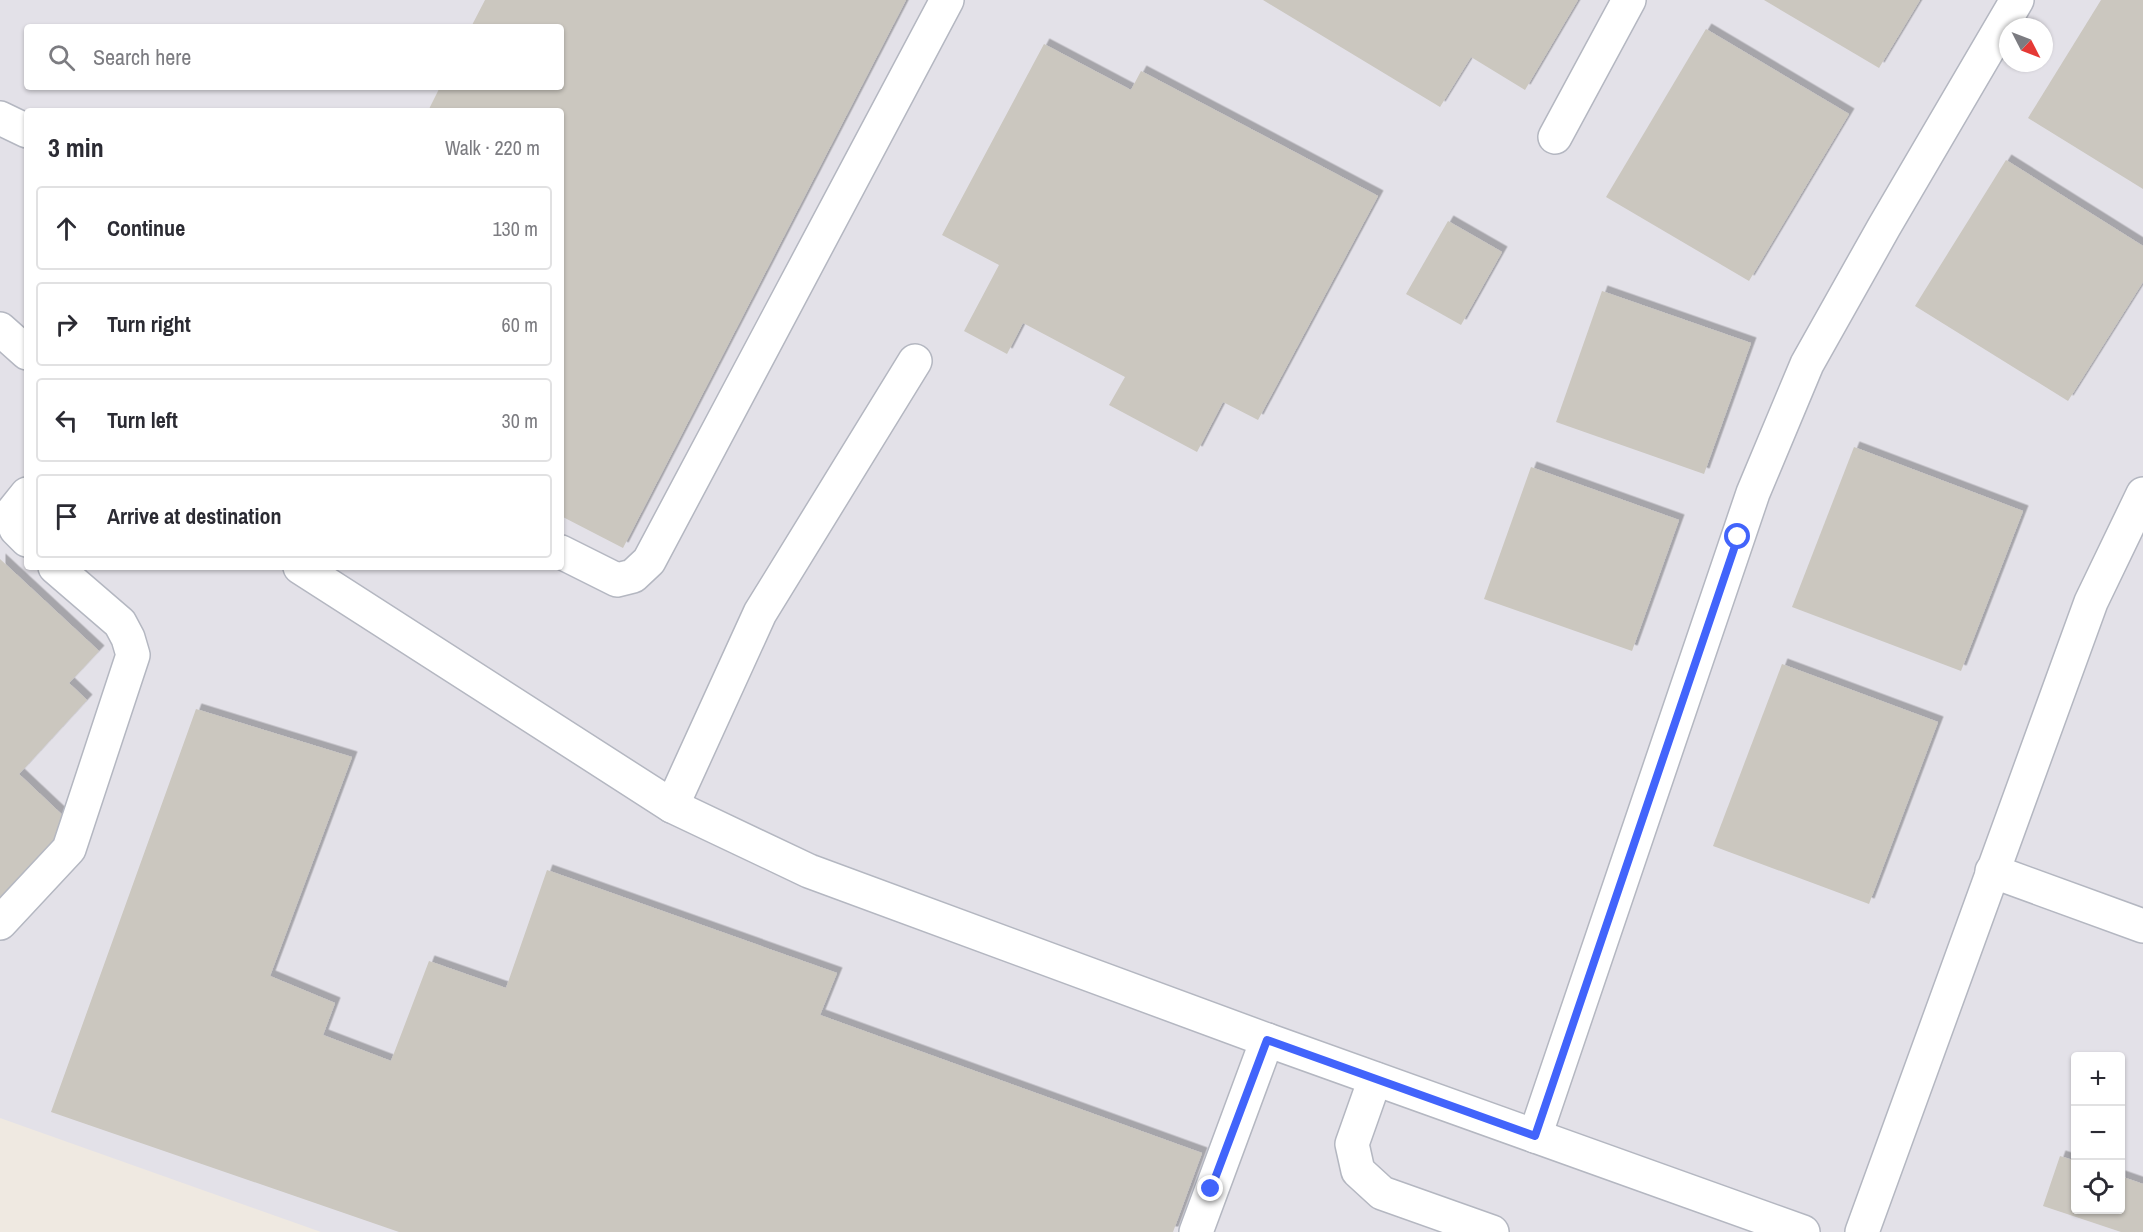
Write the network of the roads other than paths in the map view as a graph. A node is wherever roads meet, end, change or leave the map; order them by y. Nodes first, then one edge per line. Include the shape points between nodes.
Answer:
1 (947, 0) edge
2 (1629, 0) edge
3 (2017, 0) edge
4 (0, 118) edge
5 (24, 130) edge
6 (1555, 137) dead end
7 (0, 329) edge
8 (24, 350) edge
9 (915, 361) dead end
10 (2143, 494) edge
11 (24, 498) edge
12 (24, 537) edge
13 (564, 554) edge
14 (58, 570) edge
15 (305, 570) edge
16 (672, 806) junction
17 (1992, 871) junction
18 (0, 922) edge
19 (2143, 926) edge
20 (1267, 1040) junction
21 (1375, 1079) junction
22 (1535, 1136) junction
23 (1196, 1232) edge
24 (1492, 1232) edge
25 (1803, 1232) edge
26 (1862, 1232) edge

1 - 13 street via 649,561 633,576 617,580
2 - 6 street
3 - 22 street via 1807,364 1753,493
4 - 5 street
7 - 8 street
9 - 16 street via 760,613
10 - 17 street via 2091,602
11 - 12 street via 10,515
14 - 18 street via 120,623 133,655 69,849
15 - 16 street
16 - 20 street via 809,871
17 - 19 street
17 - 26 street
20 - 21 street
20 - 23 street
21 - 22 street
21 - 24 street via 1352,1144 1358,1171 1382,1193
22 - 25 street

